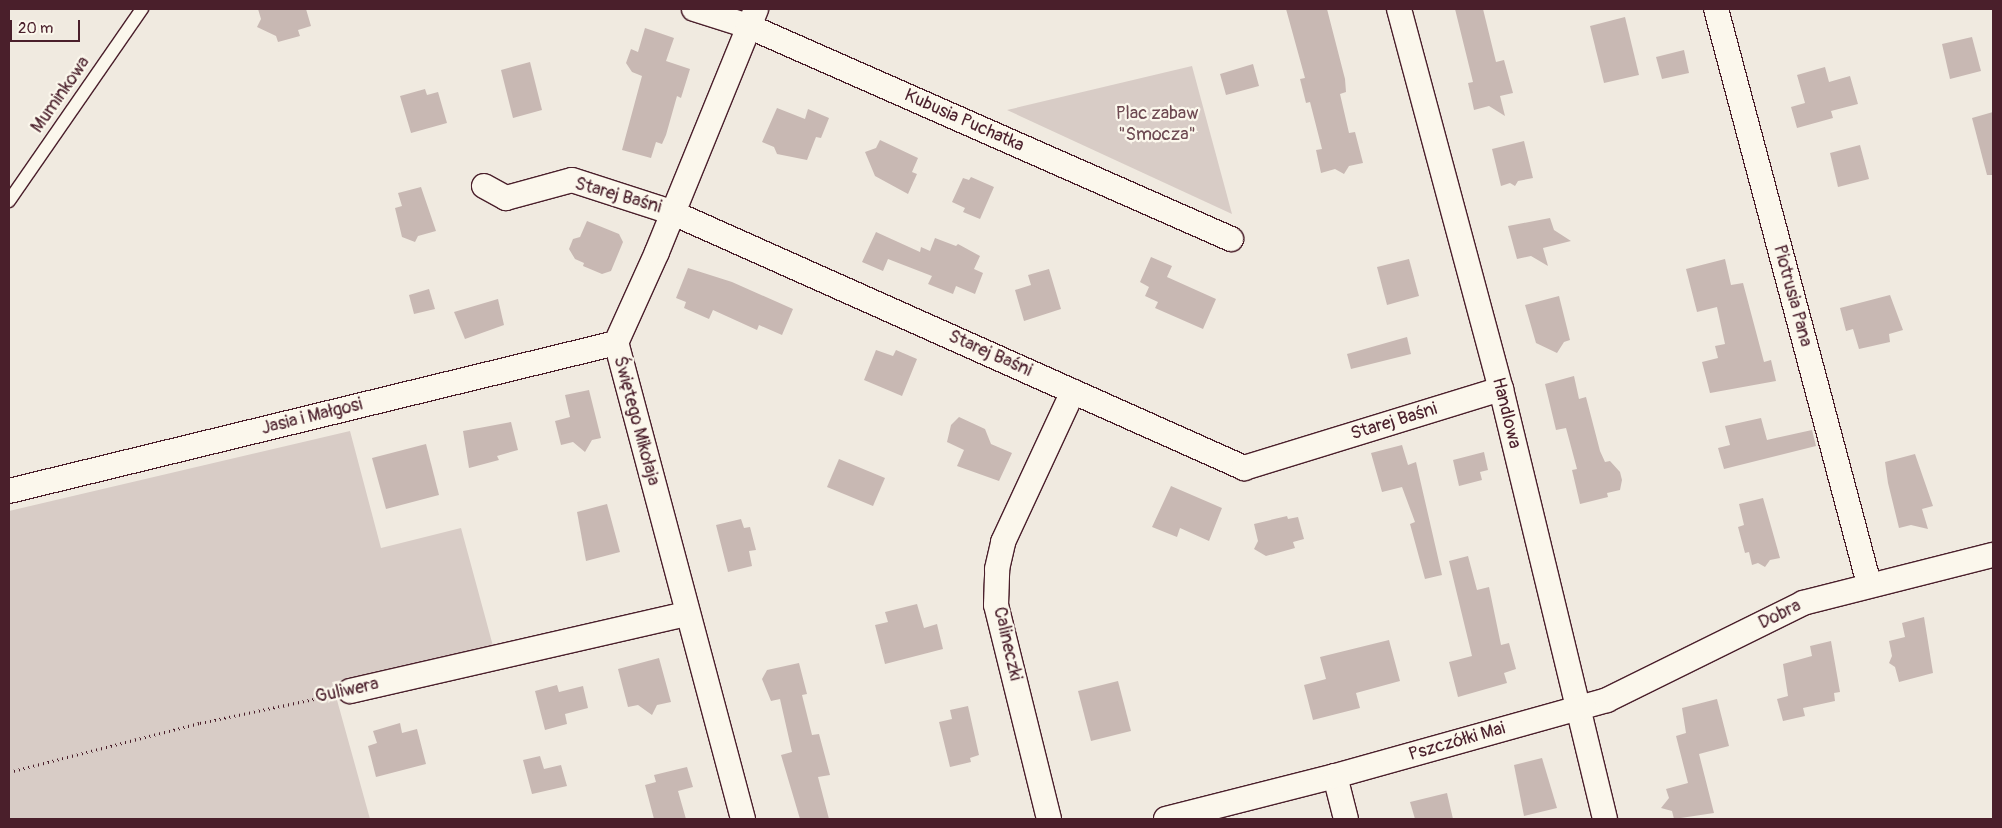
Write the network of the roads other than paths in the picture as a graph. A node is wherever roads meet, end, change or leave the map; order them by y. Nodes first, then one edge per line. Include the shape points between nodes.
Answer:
1 (142, 9) edge
2 (694, 9) edge
3 (1399, 9) edge
4 (1716, 9) edge
5 (752, 17) edge
6 (484, 186) dead end
7 (9, 201) edge
8 (671, 212) junction
9 (1231, 239) dead end
10 (616, 343) junction
11 (1501, 389) junction
12 (1073, 391) junction
13 (9, 491) edge
14 (1993, 555) edge
15 (1869, 584) junction
16 (686, 614) junction
17 (350, 691) road end
18 (1578, 708) junction
19 (1336, 776) junction
20 (743, 819) edge
21 (1049, 819) edge
22 (1166, 819) edge
23 (1346, 819) edge
24 (1605, 819) edge

1 - 7 lane, Muminkowa
2 - 5 street, Kubusia Puchatka
3 - 11 street, Handlowa
4 - 15 street, Piotrusia Pana
5 - 8 street, Świętego Mikołaja
5 - 9 street, Kubusia Puchatka
6 - 8 street, Starej Baśni via 506,198 572,180
8 - 10 street, Świętego Mikołaja via 657,252
8 - 12 street, Starej Baśni
10 - 13 street, Jasia i Małgosi
10 - 16 street, Świętego Mikołaja
11 - 12 street, Starej Baśni via 1244,468
11 - 18 street, Handlowa
12 - 21 street, Calineczki via 1003,542 996,569 996,605
14 - 15 street, Dobra
15 - 18 street, Dobra via 1803,603 1638,686
16 - 17 street, Guliwera
16 - 20 street, Świętego Mikołaja
18 - 19 street, Pszczółki Mai
18 - 24 street, Handlowa
19 - 22 street, Pszczółki Mai
19 - 23 street

